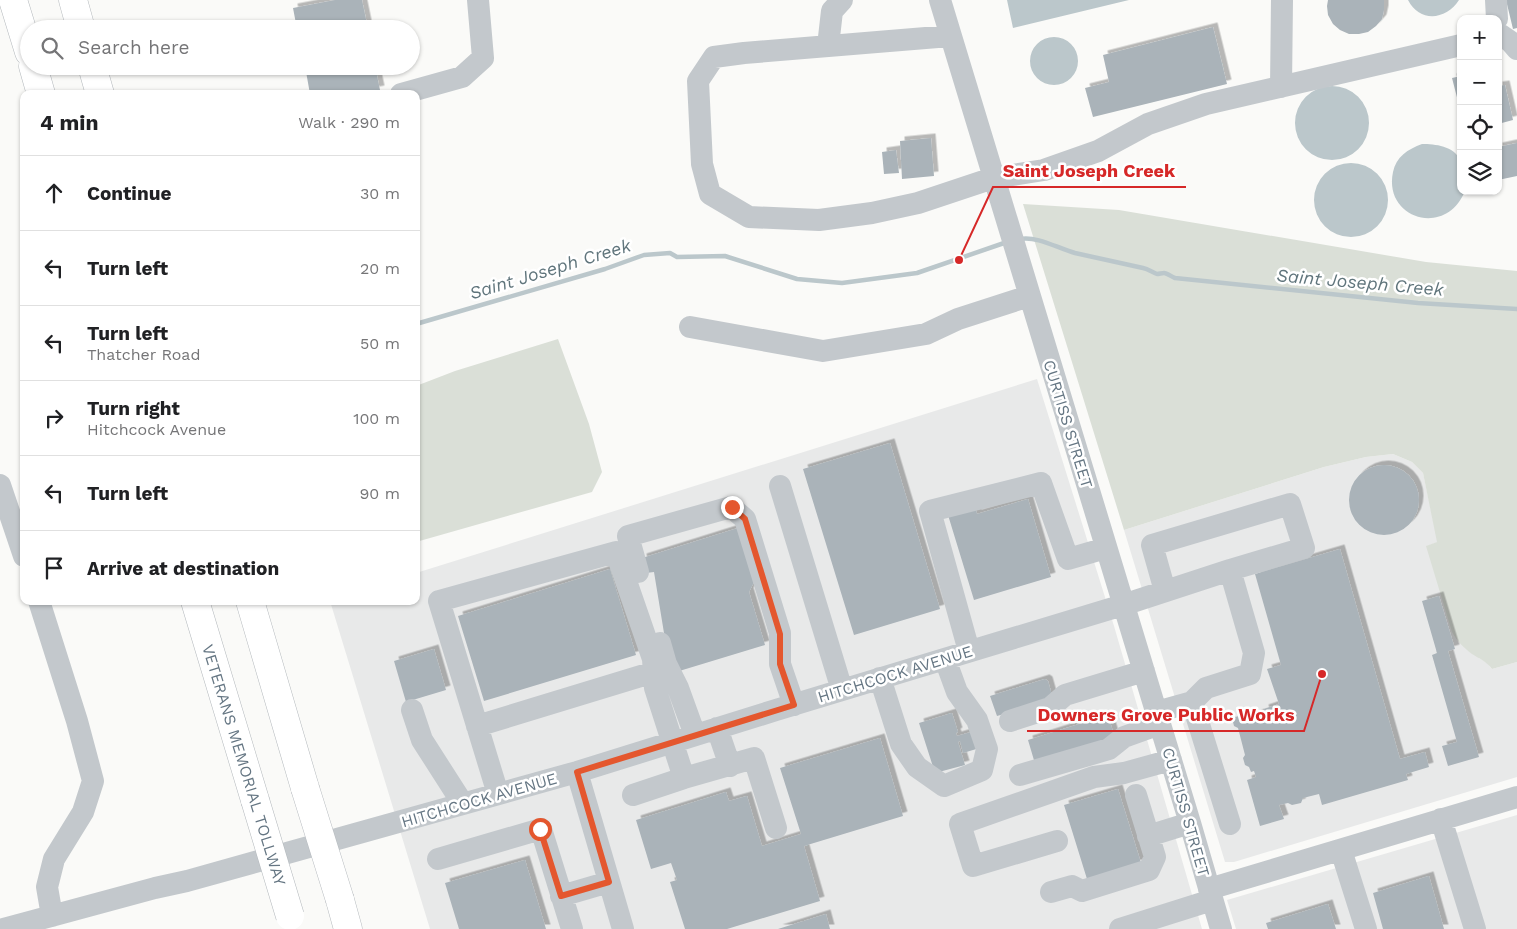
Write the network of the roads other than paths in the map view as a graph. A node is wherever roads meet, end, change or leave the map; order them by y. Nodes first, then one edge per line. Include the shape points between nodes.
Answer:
1 (478, 0) edge
2 (940, 0) edge
3 (1282, 0) edge
4 (1496, 0) edge
5 (835, 2) edge
6 (15, 6) edge
7 (1497, 15) edge
8 (20, 22) edge
9 (950, 36) junction
10 (1502, 36) edge
11 (828, 46) junction
12 (1457, 46) edge
13 (1517, 49) edge
14 (36, 75) edge
15 (1281, 87) junction
16 (40, 90) edge
17 (415, 90) edge
18 (994, 178) junction
19 (1029, 296) junction
20 (690, 327) dead end
21 (0, 485) edge
22 (780, 486) dead end
23 (20, 544) edge
24 (1106, 548) junction
25 (1230, 570) junction
26 (1165, 591) junction
27 (1123, 604) junction
28 (40, 605) edge
29 (196, 605) edge
30 (251, 605) edge
31 (969, 651) junction
32 (945, 659) junction
33 (1144, 671) junction
34 (654, 672) junction
35 (880, 678) junction
36 (842, 690) junction
37 (1192, 702) junction
38 (794, 705) junction
39 (412, 710) dead end
40 (1158, 718) junction
41 (1010, 721) dead end
42 (477, 726) junction
43 (717, 728) junction
44 (695, 735) junction
45 (673, 742) junction
46 (1171, 760) junction
47 (730, 766) junction
48 (577, 772) junction
49 (1020, 775) dead end
50 (684, 778) junction
51 (498, 794) junction
52 (633, 795) dead end
53 (1136, 795) dead end
54 (1517, 797) edge
55 (463, 804) junction
56 (1442, 819) junction
57 (1190, 823) junction
58 (1230, 824) dead end
59 (776, 828) dead end
60 (1148, 836) junction
61 (1057, 841) dead end
62 (1341, 850) junction
63 (438, 859) dead end
64 (609, 882) junction
65 (1051, 892) dead end
66 (1211, 895) junction
67 (561, 896) junction
68 (52, 916) junction
69 (292, 922) edge
70 (1149, 925) edge
71 (6, 929) edge
72 (348, 929) edge
73 (572, 929) edge
74 (623, 929) edge
75 (1120, 929) edge
76 (1221, 929) edge
77 (1366, 929) edge
78 (1475, 929) edge

1 - 17 street via 484,58 462,77
2 - 9 street, CURTISS STREET
3 - 15 street
4 - 7 street
5 - 11 street
6 - 8 highway
9 - 11 street
9 - 18 street, CURTISS STREET
10 - 13 street
11 - 18 street via 714,58 698,80 702,164 710,194 749,217 819,220 918,203
12 - 15 street
14 - 16 highway
15 - 18 street via 1206,104 1148,124 1098,151 1044,170
18 - 19 street, CURTISS STREET
19 - 20 street via 958,319 926,334 823,351
19 - 24 street, CURTISS STREET
21 - 23 street
22 - 36 street
24 - 27 street, CURTISS STREET
24 - 31 street via 1068,559 1041,483 930,511
25 - 26 street, HITCHCOCK AVENUE
25 - 26 street, HITCHCOCK AVENUE via 1304,548 1290,504 1152,545
25 - 37 street via 1254,653 1250,674 1206,688
26 - 27 street, HITCHCOCK AVENUE
27 - 31 street, HITCHCOCK AVENUE
27 - 33 street, CURTISS STREET
28 - 68 street via 93,781 83,812 54,859 47,887
29 - 69 highway, VETERANS MEMORIAL TOLLWAY, bridge
30 - 72 highway, bridge
31 - 32 street, HITCHCOCK AVENUE
32 - 35 street, HITCHCOCK AVENUE
32 - 35 street via 957,692 977,720 987,749 982,770 944,786 917,767 901,744
33 - 40 street, CURTISS STREET
33 - 41 street via 1065,695 1050,708
34 - 42 street
34 - 42 street via 653,659 616,552 439,601
34 - 45 street via 655,688
35 - 36 street, HITCHCOCK AVENUE
36 - 38 street, HITCHCOCK AVENUE
37 - 40 street
37 - 58 street
38 - 43 street, HITCHCOCK AVENUE
38 - 44 street via 780,664 780,634 745,519 732,507 628,536 666,664
39 - 55 street via 422,740
40 - 46 street, CURTISS STREET
40 - 49 street via 1124,737 1109,750
42 - 51 street
43 - 44 street, HITCHCOCK AVENUE
43 - 47 street
44 - 45 street, HITCHCOCK AVENUE
45 - 48 street, HITCHCOCK AVENUE
45 - 50 street
46 - 57 street, CURTISS STREET
46 - 61 street via 1094,777 960,824 973,866
47 - 50 street
47 - 59 street via 754,758
48 - 51 street, HITCHCOCK AVENUE
48 - 64 street
50 - 52 street
51 - 55 street, HITCHCOCK AVENUE
53 - 60 street
54 - 56 street, CURTISS STREET
55 - 68 street, HITCHCOCK AVENUE
56 - 62 street, CURTISS STREET
56 - 78 street
57 - 60 street
57 - 66 street, CURTISS STREET
60 - 65 street via 1155,857 1150,870 1082,891 1072,886
62 - 66 street, CURTISS STREET
62 - 77 street
63 - 67 street via 540,829
64 - 67 street
64 - 74 street
66 - 70 street
66 - 76 street
67 - 73 street
68 - 71 street, HITCHCOCK AVENUE
70 - 75 street

